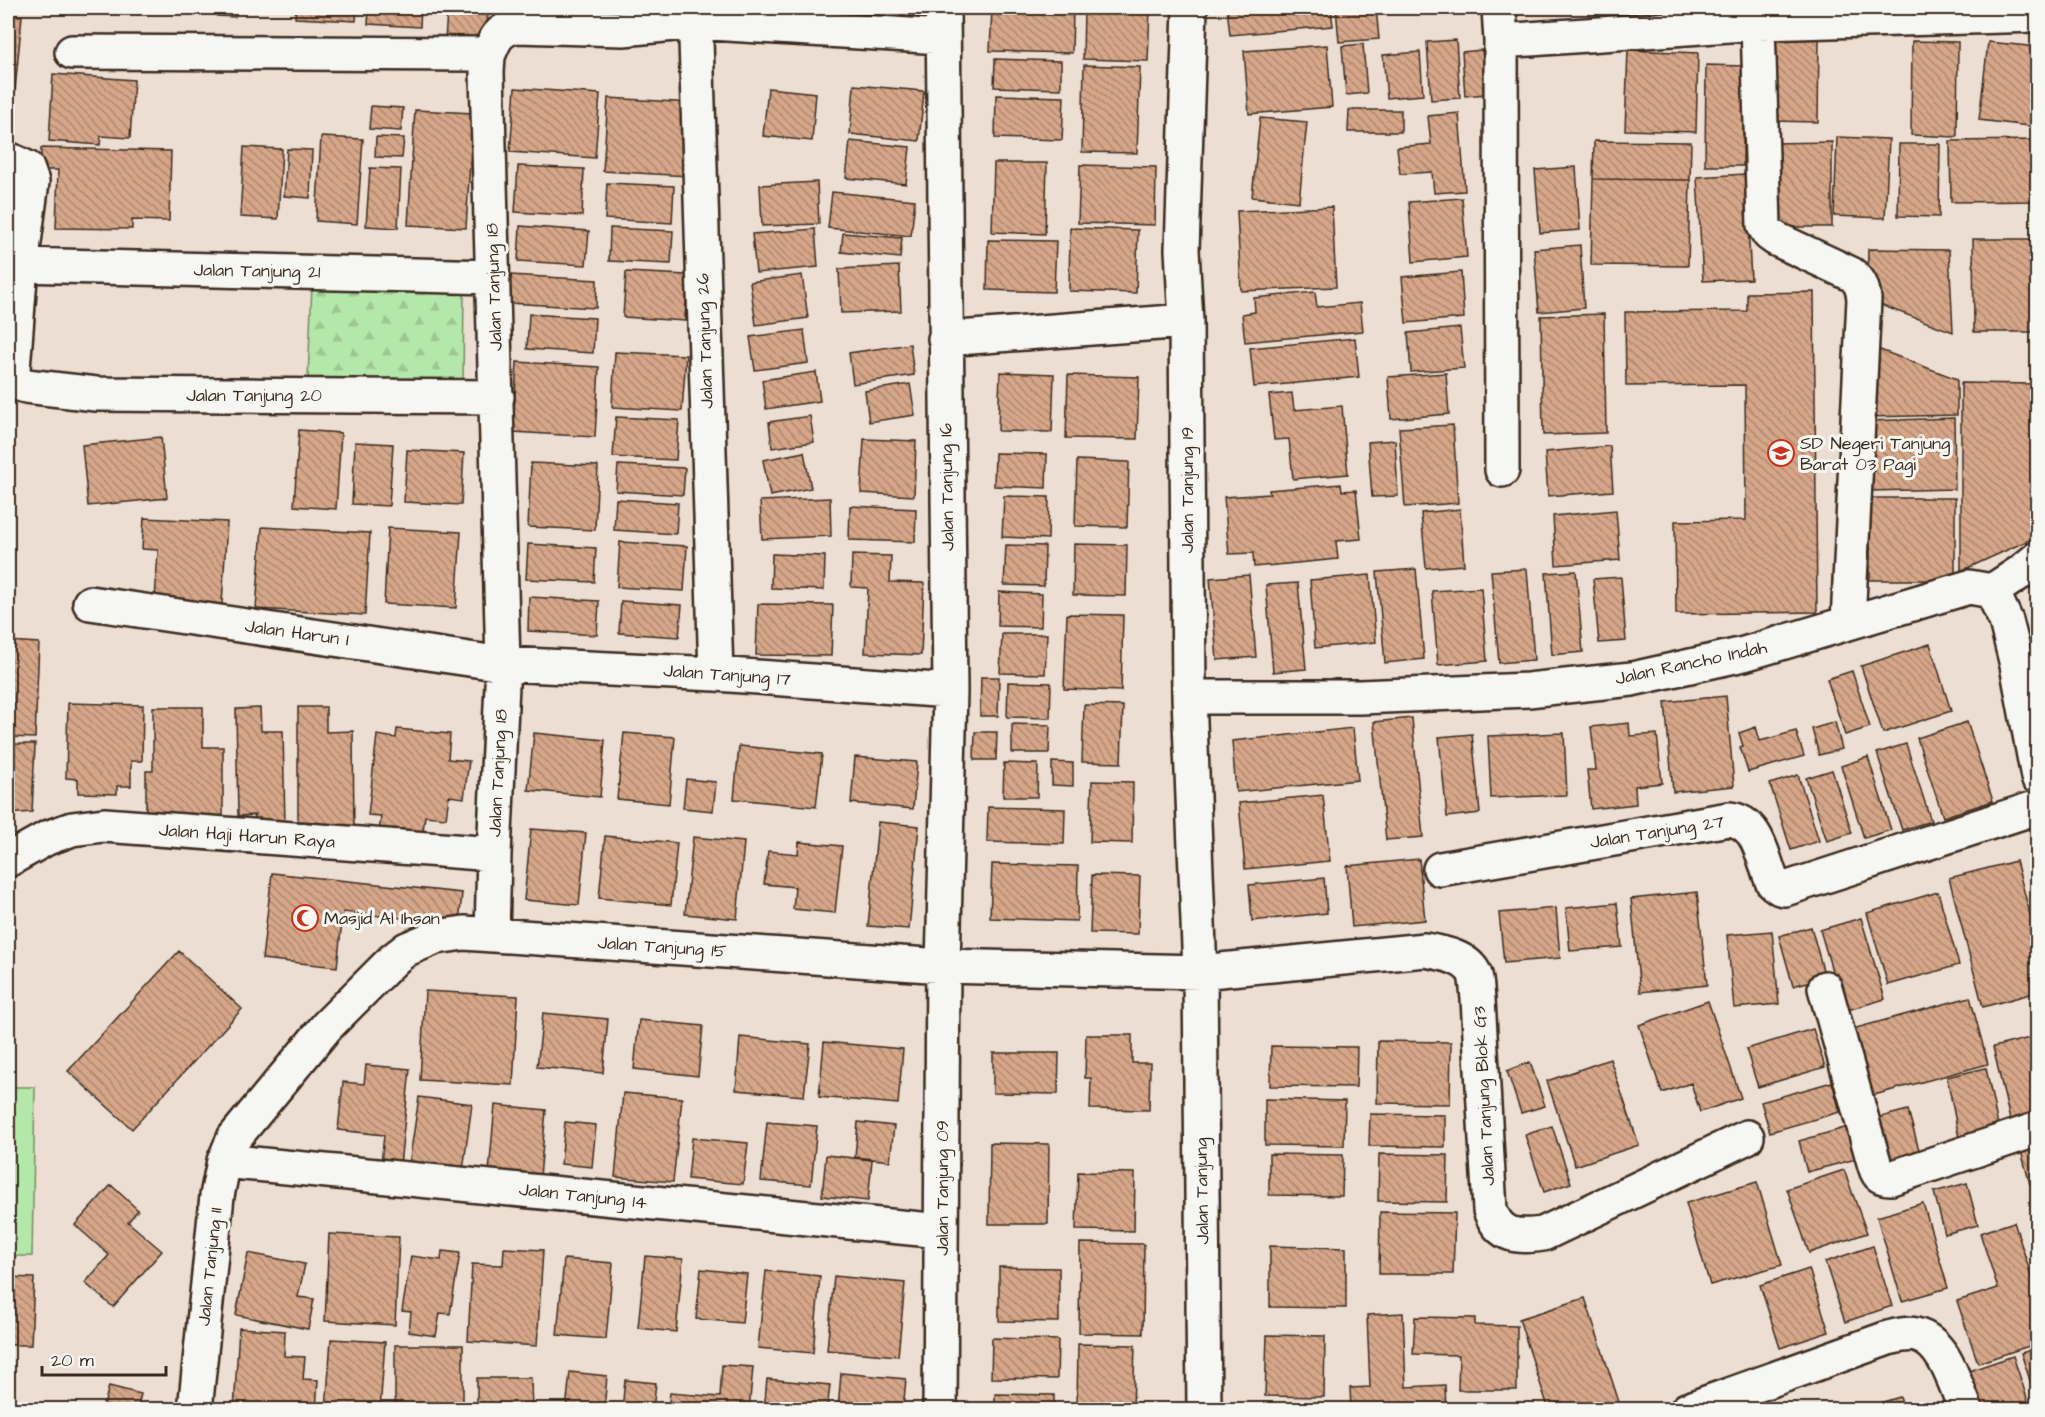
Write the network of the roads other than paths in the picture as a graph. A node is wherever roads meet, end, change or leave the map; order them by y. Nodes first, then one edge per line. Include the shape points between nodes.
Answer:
1 (1190, 8) edge
2 (1498, 8) edge
3 (1759, 15) edge
4 (2037, 15) edge
5 (688, 18) edge
6 (943, 22) edge
7 (1501, 41) junction
8 (72, 52) dead end
9 (488, 56) junction
10 (17, 163) edge
11 (21, 265) junction
12 (493, 277) junction
13 (1186, 321) junction
14 (945, 339) junction
15 (10, 381) edge
16 (497, 397) junction
17 (1502, 470) dead end
18 (2037, 558) edge
19 (1992, 591) junction
20 (90, 603) dead end
21 (1848, 622) junction
22 (503, 664) junction
23 (716, 674) junction
24 (950, 692) junction
25 (1189, 697) junction
26 (2037, 777) edge
27 (2037, 807) edge
28 (494, 854) junction
29 (8, 860) edge
30 (1440, 869) dead end
31 (492, 935) junction
32 (944, 966) junction
33 (1200, 972) junction
34 (1825, 988) dead end
35 (2037, 1129) edge
36 (1747, 1137) dead end
37 (224, 1161) junction
38 (941, 1231) junction
39 (195, 1410) edge
40 (940, 1410) edge
41 (1204, 1410) edge
42 (1687, 1410) edge
43 (1966, 1410) edge

1 - 13 street, Jalan Tanjung 19 via 1182,250
2 - 7 street
3 - 4 street
3 - 7 street
3 - 21 street via 1764,226 1776,239 1856,277 1863,289
5 - 6 street
5 - 9 street via 623,29 516,26 505,29
5 - 23 street, Jalan Tanjung 26
6 - 14 street, Jalan Tanjung 16
7 - 17 street
8 - 9 street
9 - 12 street, Jalan Tanjung 18
10 - 11 street, Jalan Tanjung 20 via 32,182
11 - 12 street, Jalan Tanjung 21
11 - 15 street, Jalan Tanjung 20
12 - 16 street, Jalan Tanjung 18
13 - 14 street
13 - 25 street, Jalan Tanjung 19
14 - 24 street, Jalan Tanjung 16
15 - 16 street, Jalan Tanjung 20 via 96,394
16 - 22 street, Jalan Tanjung 18
18 - 19 street
19 - 21 street, Jalan Rancho Indah via 1969,587
19 - 26 street via 2006,621
20 - 22 street, Jalan Harun I
21 - 25 street, Jalan Rancho Indah via 1744,654 1632,679 1528,690 1360,697
22 - 23 street, Jalan Tanjung 17
22 - 28 street, Jalan Tanjung 18
23 - 24 street, Jalan Tanjung 17
24 - 32 street, Jalan Tanjung 16
25 - 33 street, Jalan Tanjung 19
27 - 30 street, Jalan Tanjung 27 via 1785,889 1773,884 1754,831 1741,820 1729,819
28 - 29 street, Jalan Haji Harun Raya via 104,825 72,829 46,838
28 - 31 street, Jalan Tanjung 18
31 - 32 street, Jalan Tanjung 15
31 - 37 street, Jalan Tanjung 15 via 436,937 394,959 327,1026 267,1096 234,1138
32 - 33 street, Jalan Tanjung 15
32 - 38 street, Jalan Tanjung 09
33 - 36 street, Jalan Tanjung Blok G3 via 1425,950 1459,958 1474,973 1490,1210 1503,1231 1521,1236 1543,1234
33 - 41 street, Jalan Tanjung
34 - 35 street via 1881,1178
37 - 38 street, Jalan Tanjung 14
37 - 39 street, Jalan Tanjung 11
38 - 40 street, Jalan Tanjung 09
42 - 43 street via 1888,1338 1914,1334 1937,1348

